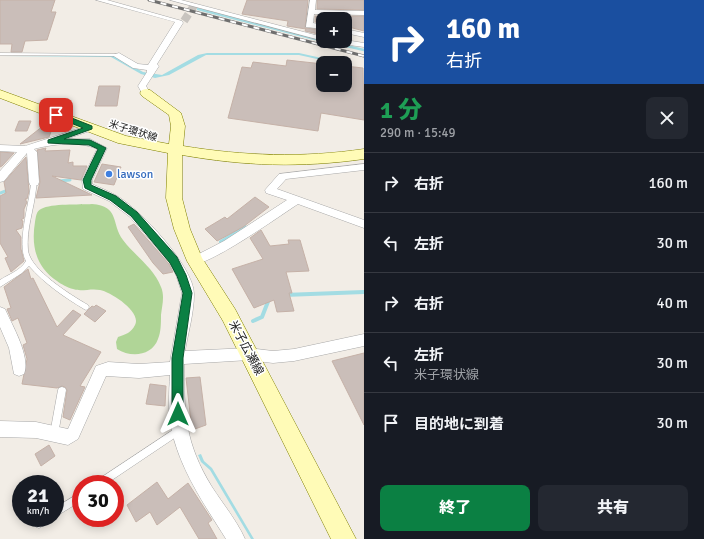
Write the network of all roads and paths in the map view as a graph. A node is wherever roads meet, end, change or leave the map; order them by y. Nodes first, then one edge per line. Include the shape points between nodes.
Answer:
1 (100, 0) edge
2 (173, 0) edge
3 (313, 0) edge
4 (312, 12) junction
5 (364, 13) edge
6 (184, 22) tunnel mouth
7 (316, 26) edge
8 (352, 32) edge
9 (364, 35) edge
10 (316, 37) edge
11 (352, 43) edge
12 (364, 45) edge
13 (0, 54) edge
14 (116, 55) joint
15 (150, 72) junction
16 (0, 84) edge
17 (146, 93) joint
18 (0, 94) edge
19 (90, 128) junction
20 (50, 142) junction
21 (364, 144) edge
22 (177, 146) junction
23 (0, 148) edge
24 (25, 149) junction
25 (327, 154) junction
26 (364, 154) edge
27 (364, 167) edge
28 (0, 178) edge
29 (34, 182) joint
30 (296, 200) junction
31 (364, 224) edge
32 (29, 261) junction
33 (196, 261) junction
34 (0, 284) edge
35 (86, 307) dead end
36 (0, 313) edge
37 (364, 340) edge
38 (249, 354) junction
39 (177, 363) junction
40 (19, 369) dead end
41 (62, 390) dead end
42 (0, 429) edge
43 (180, 430) junction
44 (54, 434) junction
45 (112, 475) edge
46 (236, 539) edge
47 (344, 539) edge

1 - 15 street via 178,21
2 - 10 street
3 - 4 street
4 - 5 street
4 - 7 street via 309,25
6 - 15 street
8 - 9 street
11 - 12 street
13 - 14 lane
14 - 15 street
15 - 17 street via 142,86
16 - 22 main road, 米子環状線
17 - 22 main road, 米子広瀬線 via 175,114 178,126
18 - 19 main road, 米子環状線
19 - 20 street
19 - 22 main road, 米子環状線 via 123,140
20 - 24 street
20 - 39 street via 90,142 102,148 87,180 88,186 113,198 134,214 174,260 188,293
21 - 25 main road
22 - 25 main road via 220,157 282,161
22 - 33 main road, 米子広瀬線 via 174,198 182,229
23 - 24 street
24 - 28 street
24 - 29 street via 32,152
25 - 26 main road
27 - 30 street via 284,176 270,190
29 - 32 lane via 25,248
30 - 31 street
30 - 33 street
32 - 34 lane via 25,268
32 - 35 lane via 62,292
33 - 38 main road, 米子広瀬線
36 - 40 street via 16,348
37 - 38 street via 294,355 274,357
38 - 39 street
38 - 47 main road, 米子広瀬線
39 - 43 street
39 - 44 street via 140,371 108,368 101,371 73,434 68,437
41 - 44 lane
42 - 44 street via 36,430
43 - 45 lane
43 - 46 street via 195,474

